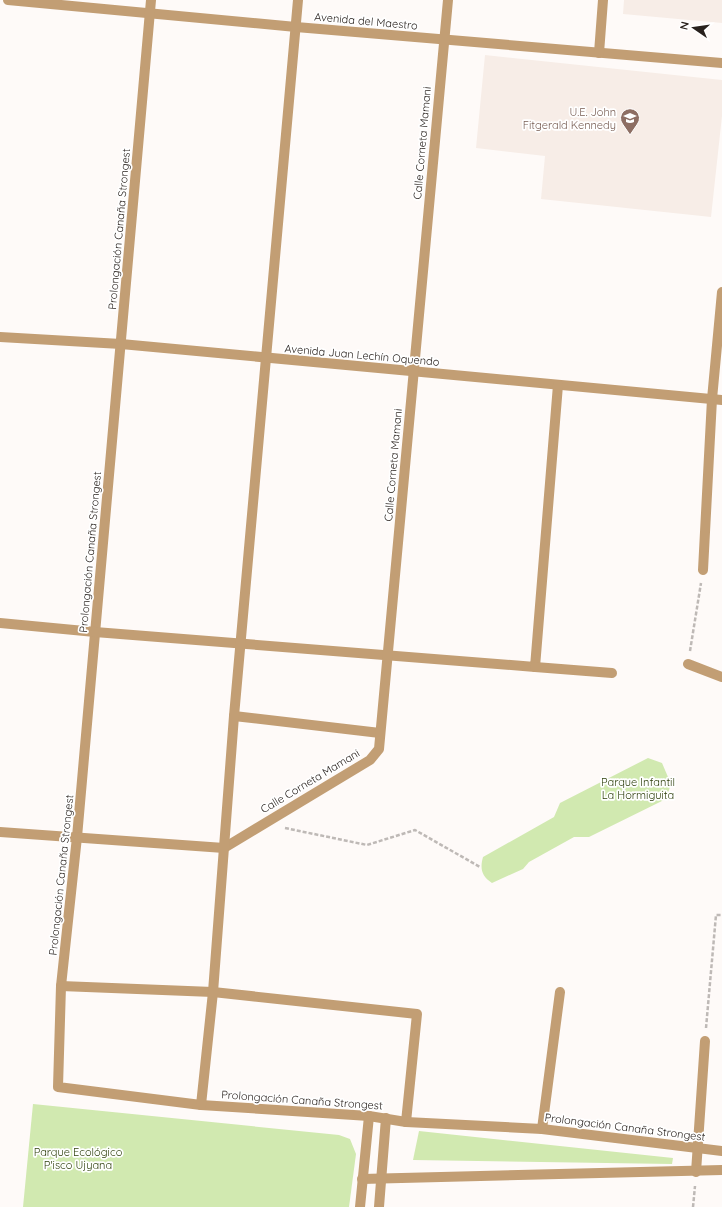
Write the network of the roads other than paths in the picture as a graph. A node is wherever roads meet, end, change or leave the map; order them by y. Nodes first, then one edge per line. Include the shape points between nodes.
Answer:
1 (8, 0) edge
2 (151, 0) edge
3 (298, 0) edge
4 (448, 0) edge
5 (603, 0) edge
6 (150, 14) junction
7 (296, 27) junction
8 (444, 40) junction
9 (599, 53) junction
10 (722, 63) edge
11 (722, 292) edge
12 (0, 337) edge
13 (121, 344) junction
14 (266, 358) junction
15 (414, 372) junction
16 (558, 385) junction
17 (717, 400) edge
18 (702, 570) road end
19 (0, 623) edge
20 (95, 632) junction
21 (240, 644) junction
22 (388, 656) junction
23 (688, 664) road end
24 (535, 667) junction
25 (612, 673) dead end
26 (722, 677) edge
27 (234, 716) junction
28 (380, 732) junction
29 (0, 832) edge
30 (77, 837) junction
31 (224, 848) junction
32 (61, 986) junction
33 (213, 992) junction
34 (560, 992) dead end
35 (705, 1041) road end
36 (201, 1105) junction
37 (369, 1116) junction
38 (386, 1118) junction
39 (406, 1122) junction
40 (542, 1129) junction
41 (697, 1146) junction
42 (722, 1151) edge
43 (722, 1170) edge
44 (696, 1172) junction
45 (362, 1178) junction
46 (382, 1178) junction
47 (360, 1207) edge
48 (379, 1207) edge

1 - 6 street, Avenida del Maestro
2 - 6 street, Prolongación Canaña Strongest
3 - 7 street
4 - 8 street, Calle Corneta Mamani
5 - 9 street
6 - 7 street, Avenida del Maestro
6 - 13 street, Prolongación Canaña Strongest
7 - 8 street, Avenida del Maestro
7 - 14 street
8 - 9 street, Avenida del Maestro
8 - 15 street, Calle Corneta Mamani
9 - 10 street, Avenida del Maestro
11 - 17 street
12 - 13 street, Avenida Juan Lechín Oquendo
13 - 14 street, Avenida Juan Lechín Oquendo
13 - 20 street, Prolongación Canaña Strongest
14 - 15 street, Avenida Juan Lechín Oquendo
14 - 21 street
15 - 16 street, Avenida Juan Lechín Oquendo
15 - 22 street, Calle Corneta Mamani
16 - 17 street, Avenida Juan Lechín Oquendo
16 - 24 street
17 - 18 street
19 - 20 street
20 - 21 street
20 - 30 street, Prolongación Canaña Strongest
21 - 22 street
21 - 27 street
22 - 24 street
22 - 28 street, Calle Corneta Mamani
23 - 26 street
24 - 25 street
27 - 28 street
27 - 31 street
28 - 31 street, Calle Corneta Mamani via 379,749 370,760
29 - 30 street
30 - 31 street
30 - 32 street, Prolongación Canaña Strongest
31 - 33 street
32 - 33 street
32 - 36 street, Prolongación Canaña Strongest via 58,1087
33 - 36 street
33 - 39 street via 418,1014
34 - 40 street
35 - 41 street
36 - 37 street, Prolongación Canaña Strongest
37 - 38 street, Prolongación Canaña Strongest
37 - 45 street
38 - 39 street, Prolongación Canaña Strongest
38 - 46 street
39 - 40 street, Prolongación Canaña Strongest
40 - 41 street, Prolongación Canaña Strongest
41 - 42 street, Prolongación Canaña Strongest
41 - 44 street
43 - 44 street
44 - 46 street
45 - 46 street
45 - 47 street
46 - 48 street

